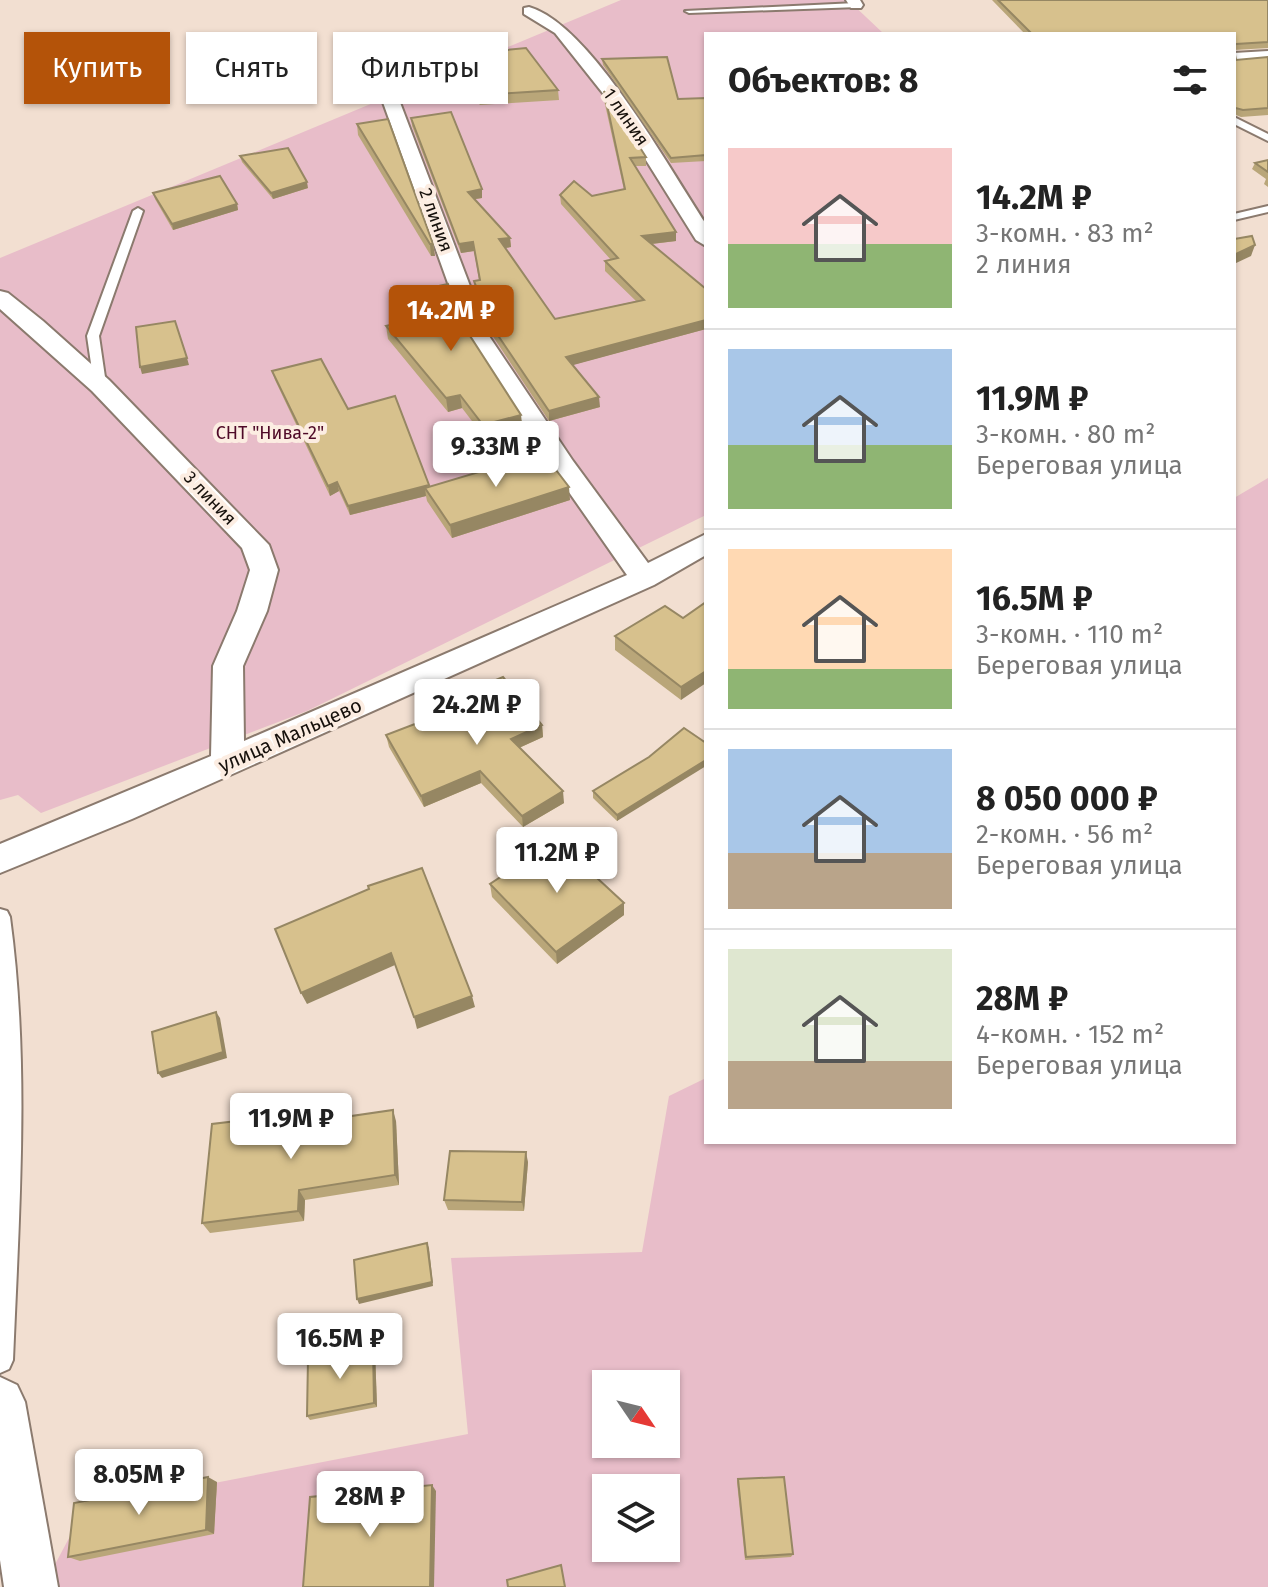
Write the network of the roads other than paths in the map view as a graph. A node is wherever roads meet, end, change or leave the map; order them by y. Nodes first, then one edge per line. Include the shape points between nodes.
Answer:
1 (854, 2) edge
2 (529, 11) dead end
3 (689, 11) dead end
4 (1268, 56) edge
5 (1236, 58) edge
6 (392, 104) edge
7 (1236, 121) edge
8 (1268, 138) edge
9 (1268, 209) edge
10 (138, 211) dead end
11 (1236, 217) edge
12 (704, 237) edge
13 (0, 298) edge
14 (100, 384) junction
15 (704, 544) edge
16 (644, 578) junction
17 (227, 763) junction
18 (0, 859) edge
19 (0, 917) edge
20 (0, 1360) edge
21 (0, 1402) edge
22 (31, 1587) edge

1 - 3 lane
2 - 12 street, 1 линия via 560,30 616,99
4 - 5 street
6 - 16 street, 2 линия via 478,336
7 - 8 lane
9 - 11 lane
10 - 14 lane via 93,336
13 - 14 street, 3 линия
14 - 17 street, 3 линия via 255,545 264,570 228,666
15 - 16 street, улица Мальцево
16 - 17 street, улица Мальцево
17 - 18 street, улица Мальцево
19 - 20 lane via 8,978 9,1174
21 - 22 street

